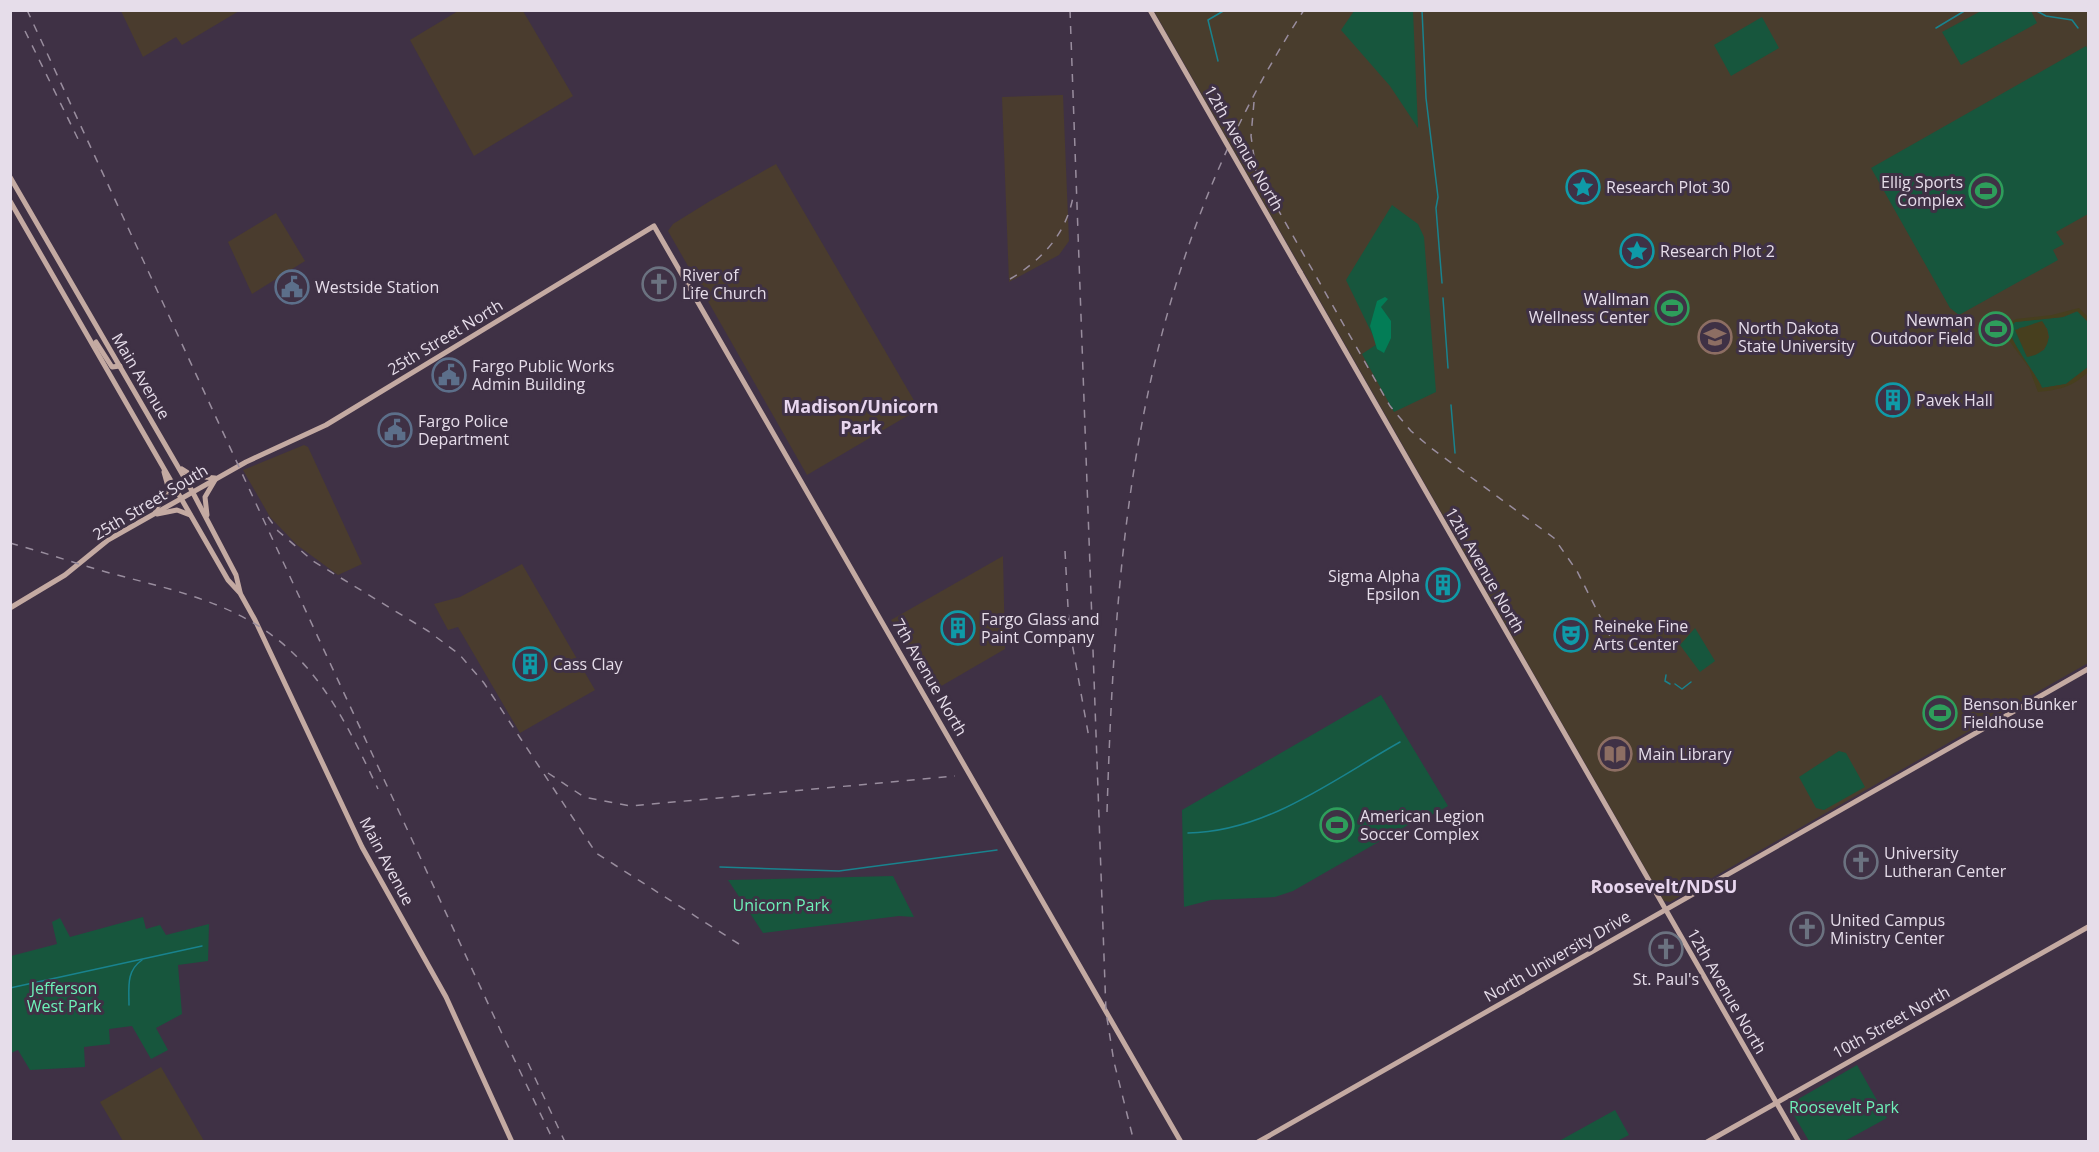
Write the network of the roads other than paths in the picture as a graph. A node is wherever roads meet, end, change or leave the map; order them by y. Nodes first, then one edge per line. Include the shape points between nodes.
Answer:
1 (1150, 10) edge
2 (10, 177) edge
3 (10, 201) edge
4 (654, 226) joint
5 (80, 321) junction
6 (120, 366) junction
7 (156, 451) junction
8 (174, 460) junction
9 (246, 462) joint
10 (217, 478) junction
11 (192, 491) junction
12 (182, 497) junction
13 (149, 516) junction
14 (194, 519) junction
15 (207, 520) junction
16 (240, 593) junction
17 (10, 608) edge
18 (2088, 669) edge
19 (1665, 910) junction
20 (2088, 927) edge
21 (1776, 1102) junction
22 (512, 1142) edge
23 (1182, 1142) edge
24 (1258, 1142) edge
25 (1707, 1142) edge
26 (1799, 1142) edge

1 - 19 main road, 12th Avenue North, bridge
2 - 6 main road, Main Avenue
3 - 5 main road, Main Avenue
4 - 9 main road, 25th Street North via 326,425
4 - 23 main road, 7th Avenue North
5 - 6 main road via 112,367
5 - 7 main road, Main Avenue
6 - 8 main road, Main Avenue
7 - 12 main road, Main Avenue
7 - 13 main road via 169,490
8 - 10 main road via 188,474
8 - 11 main road, Main Avenue
9 - 10 main road, 25th Street South
10 - 11 main road, 25th Street South
10 - 15 main road via 205,497
11 - 12 main road, 25th Street South
11 - 15 main road, Main Avenue
12 - 13 main road, 25th Street South
12 - 14 main road, Main Avenue
13 - 14 main road via 181,510
13 - 17 main road, 25th Street South
14 - 16 main road, Main Avenue via 228,580
15 - 16 main road, Main Avenue via 236,575
16 - 22 main road, Main Avenue via 362,847 451,1007
18 - 19 main road, North University Drive
19 - 21 main road, 12th Avenue North
19 - 24 main road, North University Drive
20 - 21 main road, 10th Street North
21 - 25 main road, 10th Street North
21 - 26 main road, 12th Avenue North

